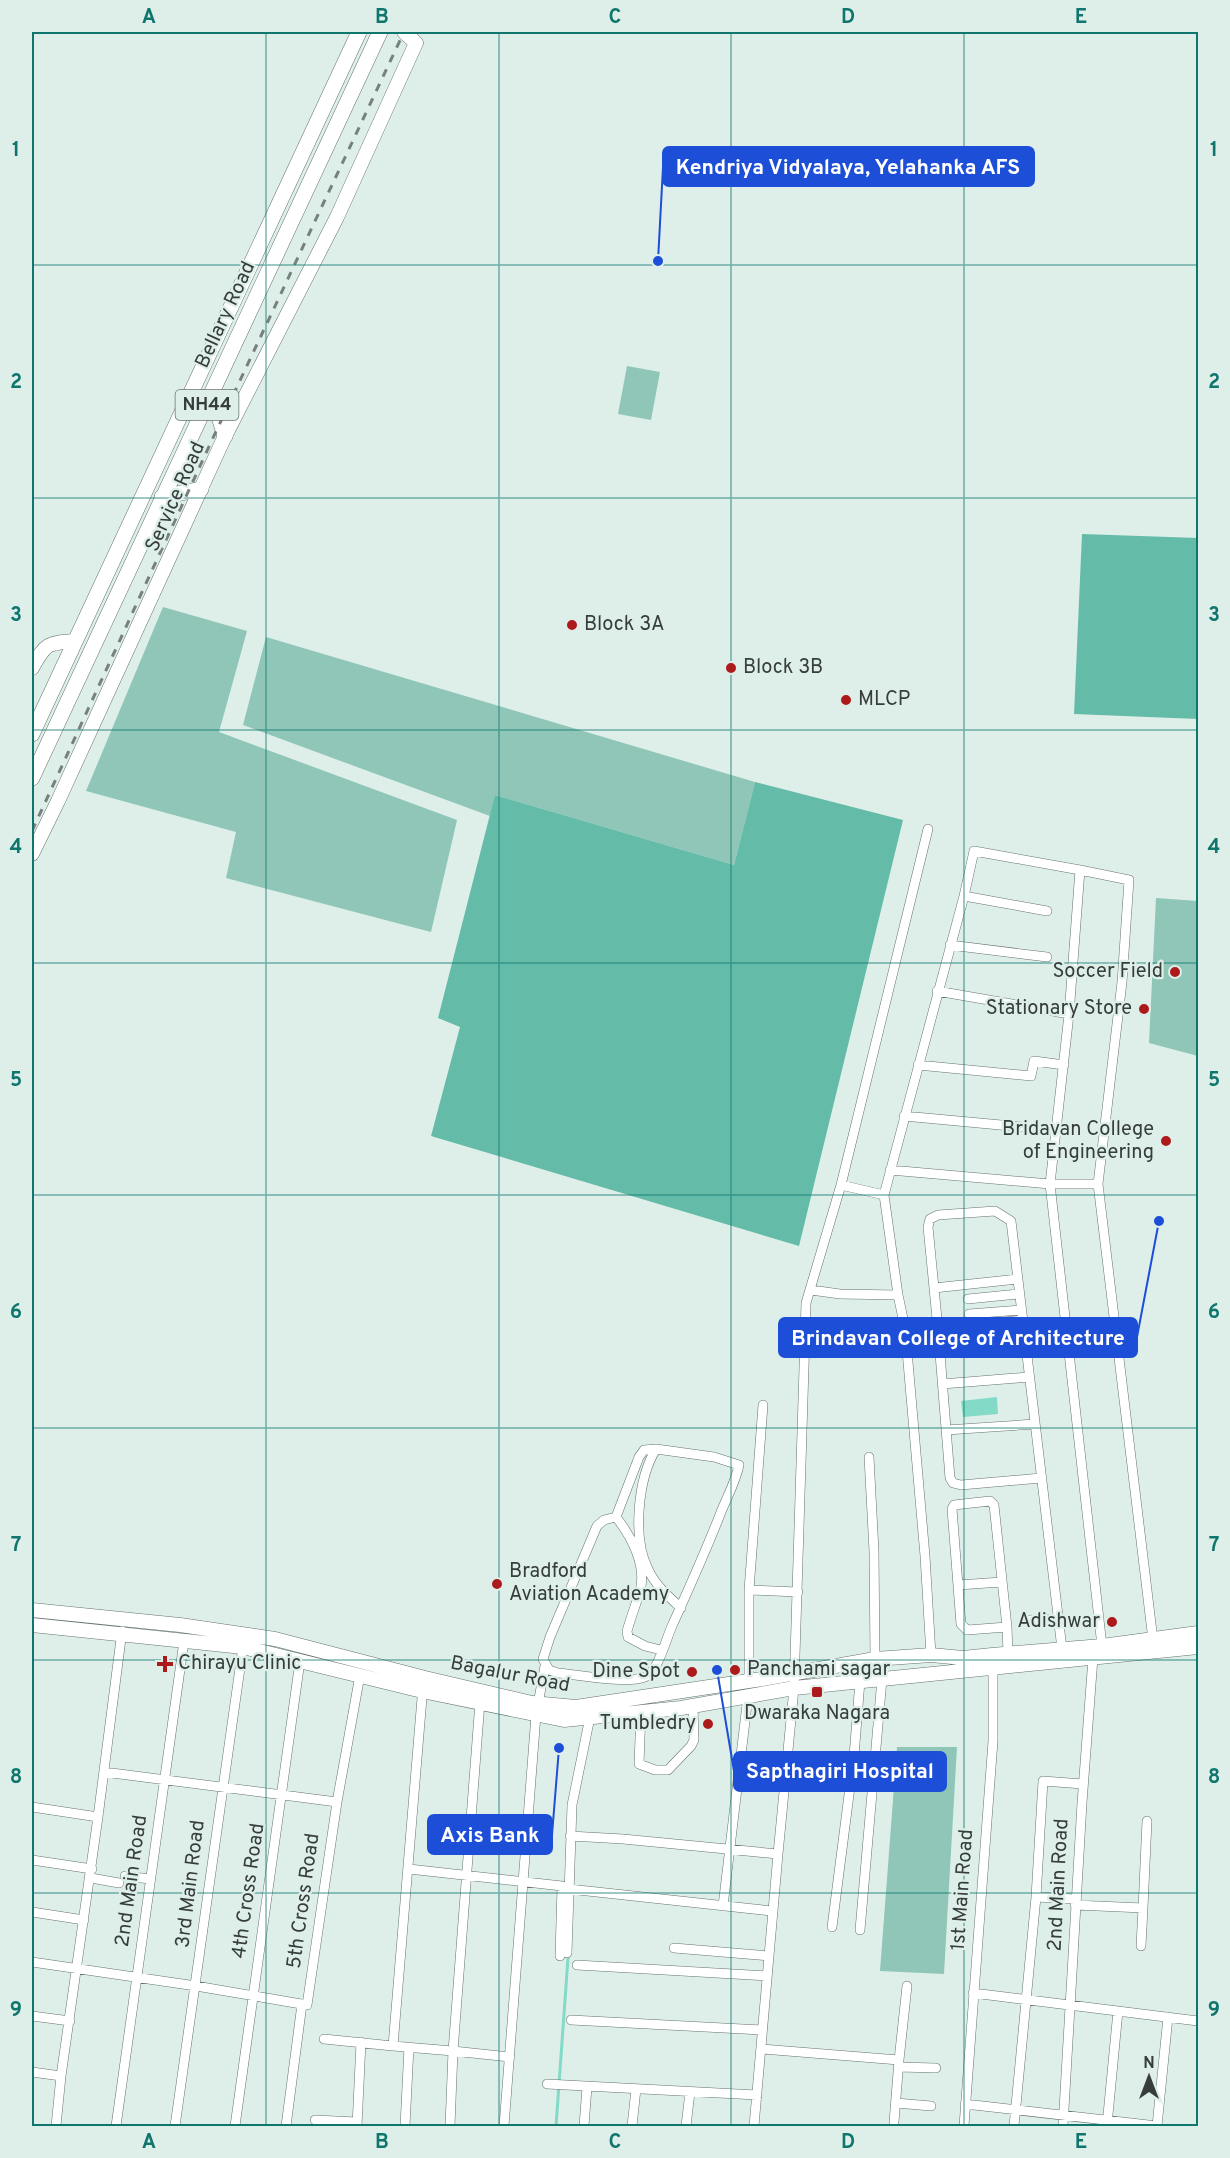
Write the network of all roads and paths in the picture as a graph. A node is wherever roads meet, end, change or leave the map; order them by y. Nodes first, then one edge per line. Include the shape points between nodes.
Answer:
1 (359, 32) edge
2 (380, 32) edge
3 (404, 32) edge
4 (212, 395) junction
5 (225, 436) junction
6 (201, 489) junction
7 (162, 497) junction
8 (75, 641) junction
9 (32, 668) edge
10 (32, 734) edge
11 (32, 778) edge
12 (928, 829) dead end
13 (32, 854) edge
14 (1080, 870) junction
15 (964, 896) junction
16 (1047, 911) dead end
17 (950, 945) junction
18 (1047, 957) dead end
19 (937, 991) junction
20 (1069, 1014) junction
21 (918, 1065) junction
22 (1064, 1065) junction
23 (904, 1116) junction
24 (1022, 1127) dead end
25 (890, 1170) junction
26 (1050, 1184) junction
27 (1098, 1184) junction
28 (841, 1185) junction
29 (884, 1195) junction
30 (1018, 1279) junction
31 (934, 1288) junction
32 (811, 1290) junction
33 (1019, 1294) junction
34 (898, 1295) junction
35 (968, 1299) dead end
36 (969, 1314) dead end
37 (1022, 1315) junction
38 (938, 1329) junction
39 (1029, 1377) junction
40 (942, 1384) junction
41 (763, 1405) dead end
42 (1035, 1424) junction
43 (946, 1430) junction
44 (657, 1449) junction
45 (869, 1457) dead end
46 (1041, 1478) junction
47 (616, 1516) junction
48 (1002, 1582) junction
49 (958, 1586) junction
50 (749, 1590) junction
51 (798, 1592) junction
52 (681, 1608) junction
53 (32, 1610) edge
54 (124, 1619) junction
55 (1058, 1619) junction
56 (1029, 1620) dead end
57 (32, 1625) edge
58 (1007, 1627) junction
59 (1198, 1633) edge
60 (122, 1634) junction
61 (1153, 1640) junction
62 (184, 1641) junction
63 (1102, 1646) junction
64 (243, 1647) junction
65 (1198, 1647) edge
66 (1062, 1649) junction
67 (662, 1650) junction
68 (1089, 1653) junction
69 (1008, 1654) junction
70 (930, 1655) junction
71 (874, 1659) junction
72 (300, 1660) junction
73 (993, 1661) junction
74 (545, 1666) junction
75 (795, 1673) junction
76 (360, 1675) junction
77 (645, 1677) junction
78 (882, 1679) junction
79 (623, 1680) junction
80 (749, 1681) junction
81 (860, 1681) junction
82 (423, 1685) junction
83 (794, 1688) junction
84 (648, 1696) junction
85 (748, 1696) junction
86 (622, 1700) junction
87 (480, 1702) junction
88 (693, 1706) junction
89 (538, 1709) junction
90 (607, 1709) junction
91 (641, 1711) junction
92 (590, 1717) junction
93 (104, 1772) junction
94 (164, 1780) junction
95 (1083, 1784) junction
96 (222, 1787) junction
97 (281, 1795) junction
98 (337, 1802) junction
99 (32, 1807) edge
100 (98, 1817) junction
101 (1147, 1821) dead end
102 (570, 1836) junction
103 (729, 1850) junction
104 (778, 1854) junction
105 (32, 1860) edge
106 (409, 1869) junction
107 (91, 1873) junction
108 (466, 1876) junction
109 (150, 1879) junction
110 (523, 1882) junction
111 (569, 1889) junction
112 (1036, 1897) junction
113 (1075, 1902) junction
114 (723, 1906) junction
115 (1143, 1908) junction
116 (772, 1911) junction
117 (32, 1912) edge
118 (84, 1920) junction
119 (832, 1927) dead end
120 (860, 1930) dead end
121 (1141, 1946) dead end
122 (674, 1948) dead end
123 (769, 1956) junction
124 (32, 1962) edge
125 (577, 1965) dead end
126 (77, 1968) junction
127 (767, 1976) junction
128 (137, 1977) junction
129 (196, 1986) junction
130 (907, 1986) dead end
131 (973, 1994) junction
132 (252, 1995) junction
133 (1026, 2000) junction
134 (302, 2004) junction
135 (1071, 2005) junction
136 (1118, 2011) junction
137 (32, 2016) edge
138 (1168, 2017) junction
139 (571, 2020) dead end
140 (70, 2021) junction
141 (1198, 2021) edge
142 (762, 2030) junction
143 (324, 2039) dead end
144 (362, 2042) junction
145 (393, 2046) junction
146 (409, 2047) junction
147 (761, 2049) junction
148 (453, 2051) junction
149 (510, 2057) junction
150 (899, 2064) junction
151 (936, 2068) dead end
152 (32, 2072) edge
153 (61, 2076) junction
154 (547, 2084) dead end
155 (587, 2087) junction
156 (636, 2090) junction
157 (690, 2092) junction
158 (757, 2095) junction
159 (896, 2103) junction
160 (965, 2104) junction
161 (931, 2106) dead end
162 (1015, 2110) junction
163 (1064, 2115) junction
164 (315, 2121) dead end
165 (894, 2122) dead end
166 (1107, 2124) edge
167 (357, 2125) edge
168 (56, 2127) edge
169 (116, 2127) edge
170 (175, 2127) edge
171 (235, 2127) edge
172 (286, 2127) edge
173 (405, 2127) edge
174 (450, 2127) edge
175 (504, 2127) edge
176 (584, 2127) edge
177 (633, 2127) edge
178 (686, 2127) edge
179 (754, 2127) edge
180 (964, 2127) edge
181 (1014, 2127) edge
182 (1063, 2127) edge
183 (1157, 2127) edge

1 - 8 highway, Bellary Road / NH44
2 - 4 highway, Bellary Road / NH44
3 - 5 main road, Service Road via 416,43 337,216
4 - 5 highway
4 - 7 highway, Bellary Road / NH44
5 - 6 main road, Service Road
6 - 7 highway
6 - 13 main road, Service Road
7 - 11 highway, Bellary Road / NH44
8 - 9 main road via 44,647
8 - 10 highway, Bellary Road / NH44
12 - 28 street
14 - 15 street via 974,851
14 - 20 street
14 - 27 street via 1129,880 1122,982
15 - 16 street
15 - 17 street
17 - 18 street
17 - 19 street
19 - 20 street
19 - 21 street
20 - 22 street
21 - 22 street via 1031,1076 1034,1061
21 - 23 street
22 - 26 street
23 - 24 street
23 - 25 street
25 - 26 street
25 - 29 street
26 - 27 street
26 - 63 street
27 - 61 street
28 - 29 street
28 - 32 street
29 - 34 street
30 - 31 street
30 - 31 street via 1011,1221 1005,1215 995,1211 938,1215 930,1219 928,1227
30 - 33 street
31 - 38 street
32 - 34 street
32 - 51 street via 806,1303
33 - 35 street
33 - 37 street
34 - 70 street via 905,1328
36 - 37 street
37 - 38 street
37 - 39 street
38 - 40 street
39 - 40 street
39 - 42 street
40 - 43 street
41 - 50 street
42 - 43 street
42 - 46 street
43 - 46 street via 953,1483
44 - 47 street via 644,1450 639,1457
44 - 52 street via 641,1492 641,1542 647,1568 662,1591
44 - 52 street via 739,1465
45 - 71 street
46 - 55 street
47 - 67 street via 635,1545 642,1581 628,1637
47 - 74 street via 597,1526 550,1637 543,1659
48 - 49 street
48 - 49 street via 994,1505 990,1501 958,1503 952,1509
48 - 58 street
49 - 58 street via 963,1628
50 - 51 street
50 - 80 street
51 - 75 street
52 - 67 street
53 - 54 main road, Bagalur Road
54 - 60 street
54 - 82 main road, Bagalur Road via 275,1640
55 - 56 street
55 - 66 street
57 - 60 main road, Bagalur Road
58 - 69 street
59 - 61 main road, Bagalur Road
60 - 62 main road, Bagalur Road
60 - 93 street
61 - 63 main road, Bagalur Road
62 - 64 main road, Bagalur Road
62 - 94 street, 2nd Main Road
63 - 68 main road, Bagalur Road
64 - 72 main road, Bagalur Road
64 - 96 street, 3rd Main Road
65 - 68 main road, Bagalur Road
66 - 68 main road, Bagalur Road
66 - 69 main road, Bagalur Road
67 - 77 street via 653,1670
68 - 73 main road, Bagalur Road
68 - 95 street, 2nd Main Road
69 - 73 main road, Bagalur Road
70 - 71 main road, Bagalur Road
70 - 73 main road, Bagalur Road
71 - 75 main road, Bagalur Road
72 - 76 main road, Bagalur Road
72 - 97 street, 4th Cross Road
73 - 78 main road, Bagalur Road via 966,1672
73 - 131 street, 1st Main Road via 993,1741
74 - 79 street via 558,1673
74 - 89 street
75 - 80 main road, Bagalur Road
75 - 83 street
76 - 82 main road, Bagalur Road
76 - 98 street, 5th Cross Road
77 - 79 street
77 - 84 street
78 - 81 main road, Bagalur Road
78 - 120 street
79 - 86 street
80 - 84 main road, Bagalur Road
81 - 83 main road, Bagalur Road
81 - 119 street
82 - 87 main road, Bagalur Road
82 - 89 main road, Bagalur Road
82 - 106 street
83 - 85 main road, Bagalur Road
83 - 104 street
84 - 86 main road, Bagalur Road
85 - 88 main road, Bagalur Road
85 - 103 street
86 - 90 main road, Bagalur Road
87 - 89 main road, Bagalur Road
87 - 108 street
88 - 91 main road, Bagalur Road
88 - 91 street via 694,1740 662,1772 639,1764
89 - 90 main road, Bagalur Road
89 - 92 main road, Bagalur Road via 564,1720
89 - 110 street
90 - 91 main road, Bagalur Road
90 - 92 main road, Bagalur Road
92 - 102 street via 572,1805
93 - 94 street
93 - 100 street
94 - 96 street
94 - 109 street, 2nd Main Road
95 - 112 street via 1043,1781
95 - 113 street, 2nd Main Road
96 - 97 street
96 - 129 street, 3rd Main Road
97 - 98 street
97 - 132 street, 4th Cross Road
98 - 134 street, 5th Cross Road via 307,2005
99 - 100 street
100 - 107 street
101 - 115 street
102 - 103 street
102 - 111 street
103 - 104 street
103 - 114 street
104 - 116 street
105 - 107 street
106 - 108 street
106 - 145 street
107 - 109 street via 122,1880
107 - 118 street
108 - 110 street
108 - 148 street
109 - 128 street, 2nd Main Road
110 - 111 street via 562,1886 563,1954
110 - 149 street
111 - 114 street
112 - 113 street
112 - 133 street
113 - 115 street
113 - 135 street, 2nd Main Road
114 - 116 street
115 - 121 street
116 - 123 street
117 - 118 street
118 - 126 street
122 - 123 street
123 - 127 street
124 - 126 street
125 - 127 street
126 - 128 street
126 - 140 street
127 - 142 street
128 - 129 street
128 - 169 street, 2nd Main Road
129 - 132 street
129 - 170 street, 3rd Main Road
130 - 150 street
131 - 133 street
131 - 160 street, 1st Main Road
132 - 134 street
132 - 171 street, 4th Cross Road
133 - 135 street
133 - 162 street
134 - 172 street, 5th Cross Road
135 - 136 street
135 - 163 street, 2nd Main Road
136 - 138 street
136 - 166 street
137 - 140 street
138 - 141 street
138 - 183 street
139 - 142 street
140 - 153 street
142 - 147 street
143 - 144 street
144 - 145 street
144 - 167 street
145 - 146 street
146 - 148 street
146 - 173 street
147 - 150 street
147 - 158 street
148 - 149 street
148 - 174 street
149 - 175 street
150 - 151 street
150 - 159 street
152 - 153 street
153 - 168 street
154 - 155 street
155 - 156 street
155 - 176 street
156 - 157 street
156 - 177 street
157 - 158 street
157 - 178 street
158 - 179 street
159 - 161 street
159 - 165 street
160 - 162 street
160 - 180 street, 1st Main Road
162 - 163 street
162 - 181 street
163 - 166 street
163 - 182 street, 2nd Main Road
164 - 167 street
166 - 183 street

